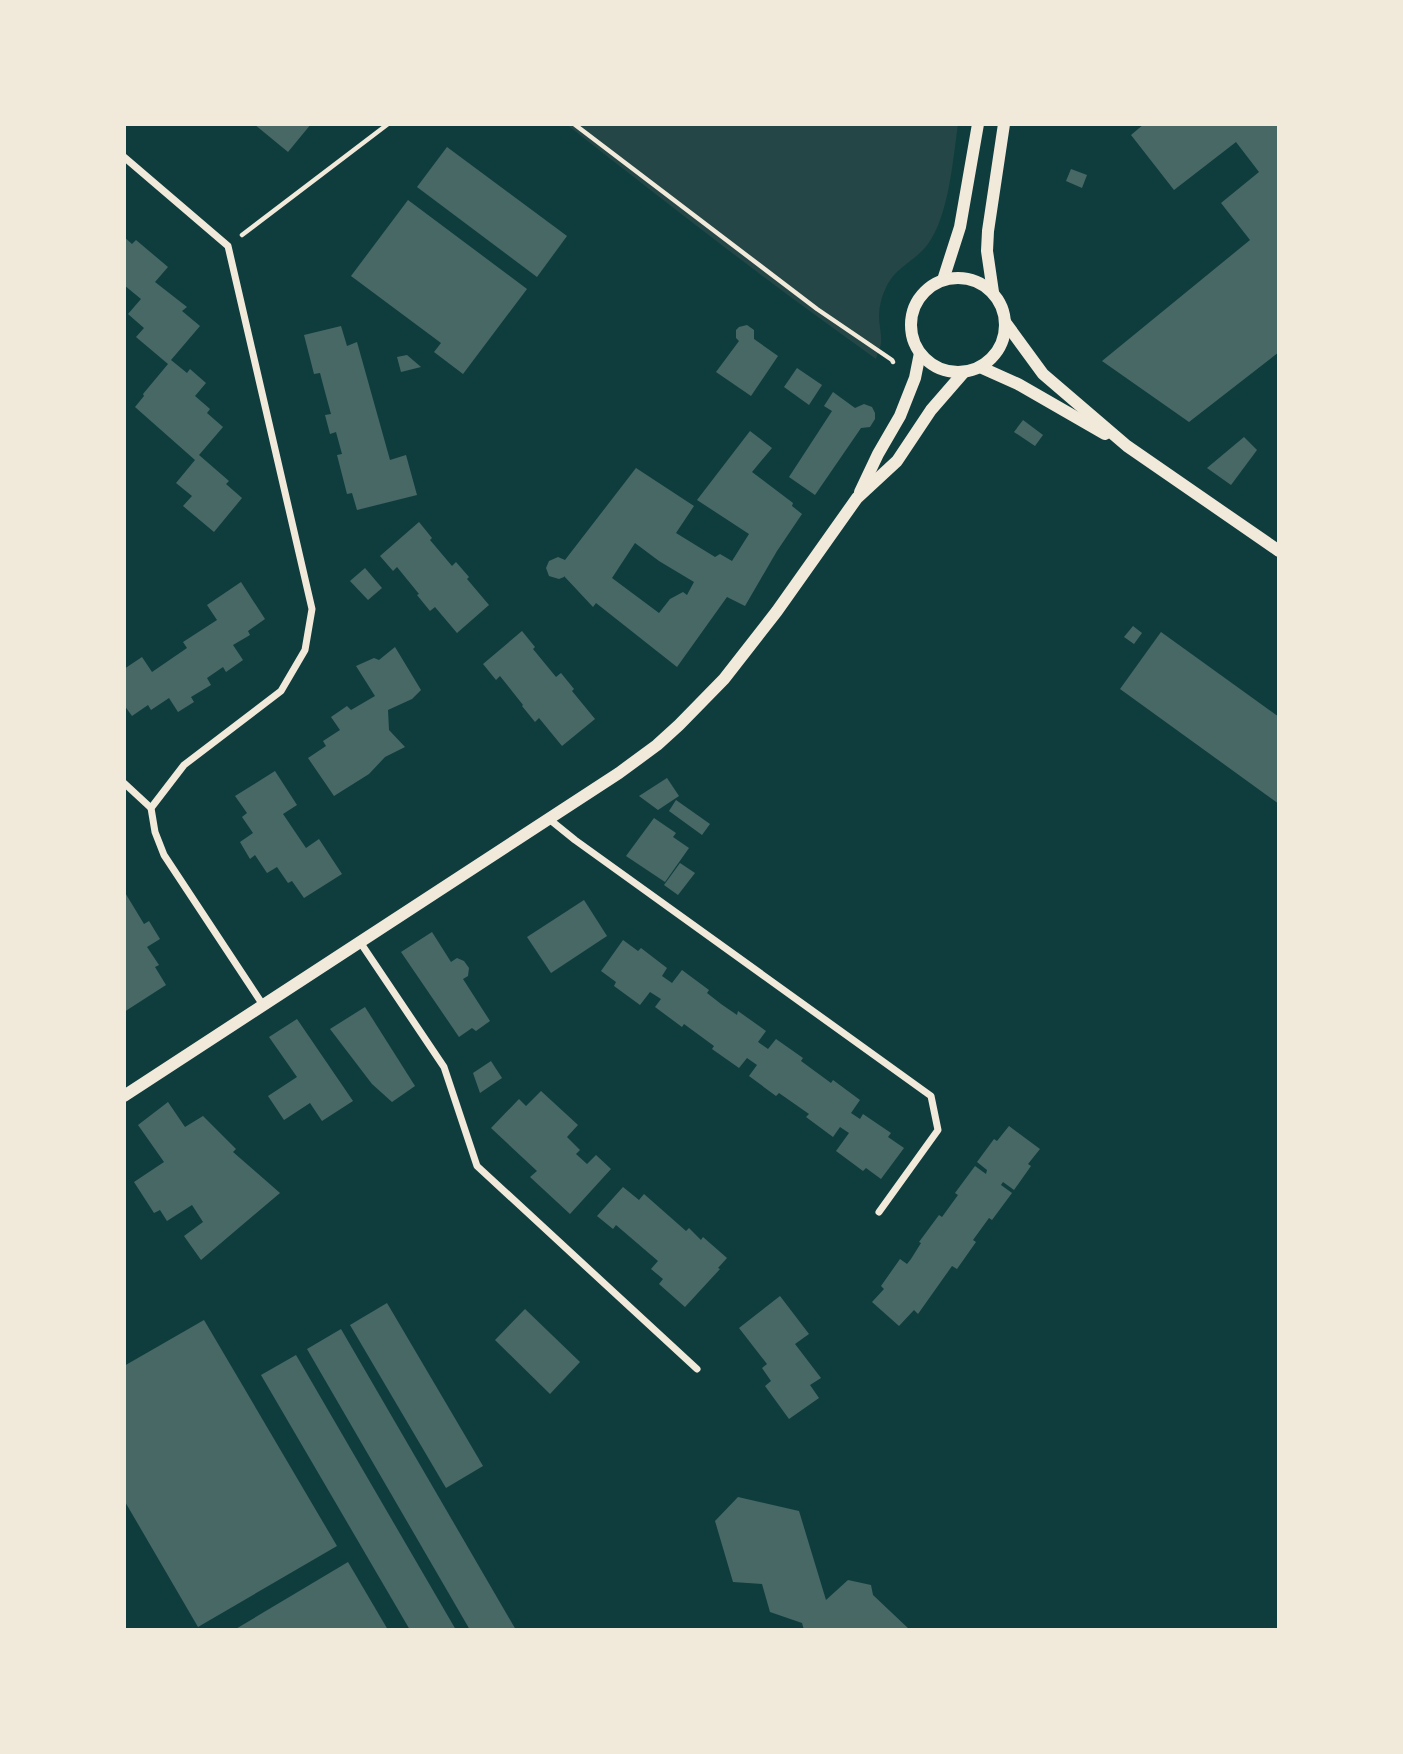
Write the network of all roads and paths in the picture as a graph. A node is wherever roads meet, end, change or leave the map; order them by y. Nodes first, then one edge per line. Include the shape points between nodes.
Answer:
1 (388, 124) edge
2 (575, 124) edge
3 (978, 124) edge
4 (1004, 124) edge
5 (124, 157) edge
6 (228, 247) junction
7 (943, 280) junction
8 (993, 292) junction
9 (1005, 322) junction
10 (920, 354) junction
11 (980, 367) junction
12 (964, 372) junction
13 (907, 398) junction
14 (1127, 446) junction
15 (857, 498) junction
16 (1279, 551) edge
17 (124, 783) edge
18 (151, 808) junction
19 (548, 818) junction
20 (360, 942) junction
21 (263, 1005) junction
22 (124, 1096) edge
23 (879, 1212) dead end
24 (697, 1369) dead end

1 - 6 path
2 - 13 path via 817,309 892,360 892,393
3 - 7 street via 960,227
4 - 8 street via 988,231
5 - 6 street
6 - 18 street via 312,609 305,650 281,691 184,765
7 - 8 street via 970,279
7 - 10 street via 930,287 912,311 913,340
8 - 9 street
9 - 11 street via 999,348
9 - 14 street via 1043,374
10 - 12 street via 940,369
10 - 13 street
11 - 12 street
11 - 14 street
12 - 15 street via 931,410 897,461
13 - 15 street
14 - 16 street
15 - 19 street via 705,700 657,745
17 - 18 street
18 - 21 street via 164,855
19 - 20 street
19 - 23 street via 931,1096 938,1130
20 - 21 street
20 - 24 street via 444,1067 477,1166
21 - 22 street

